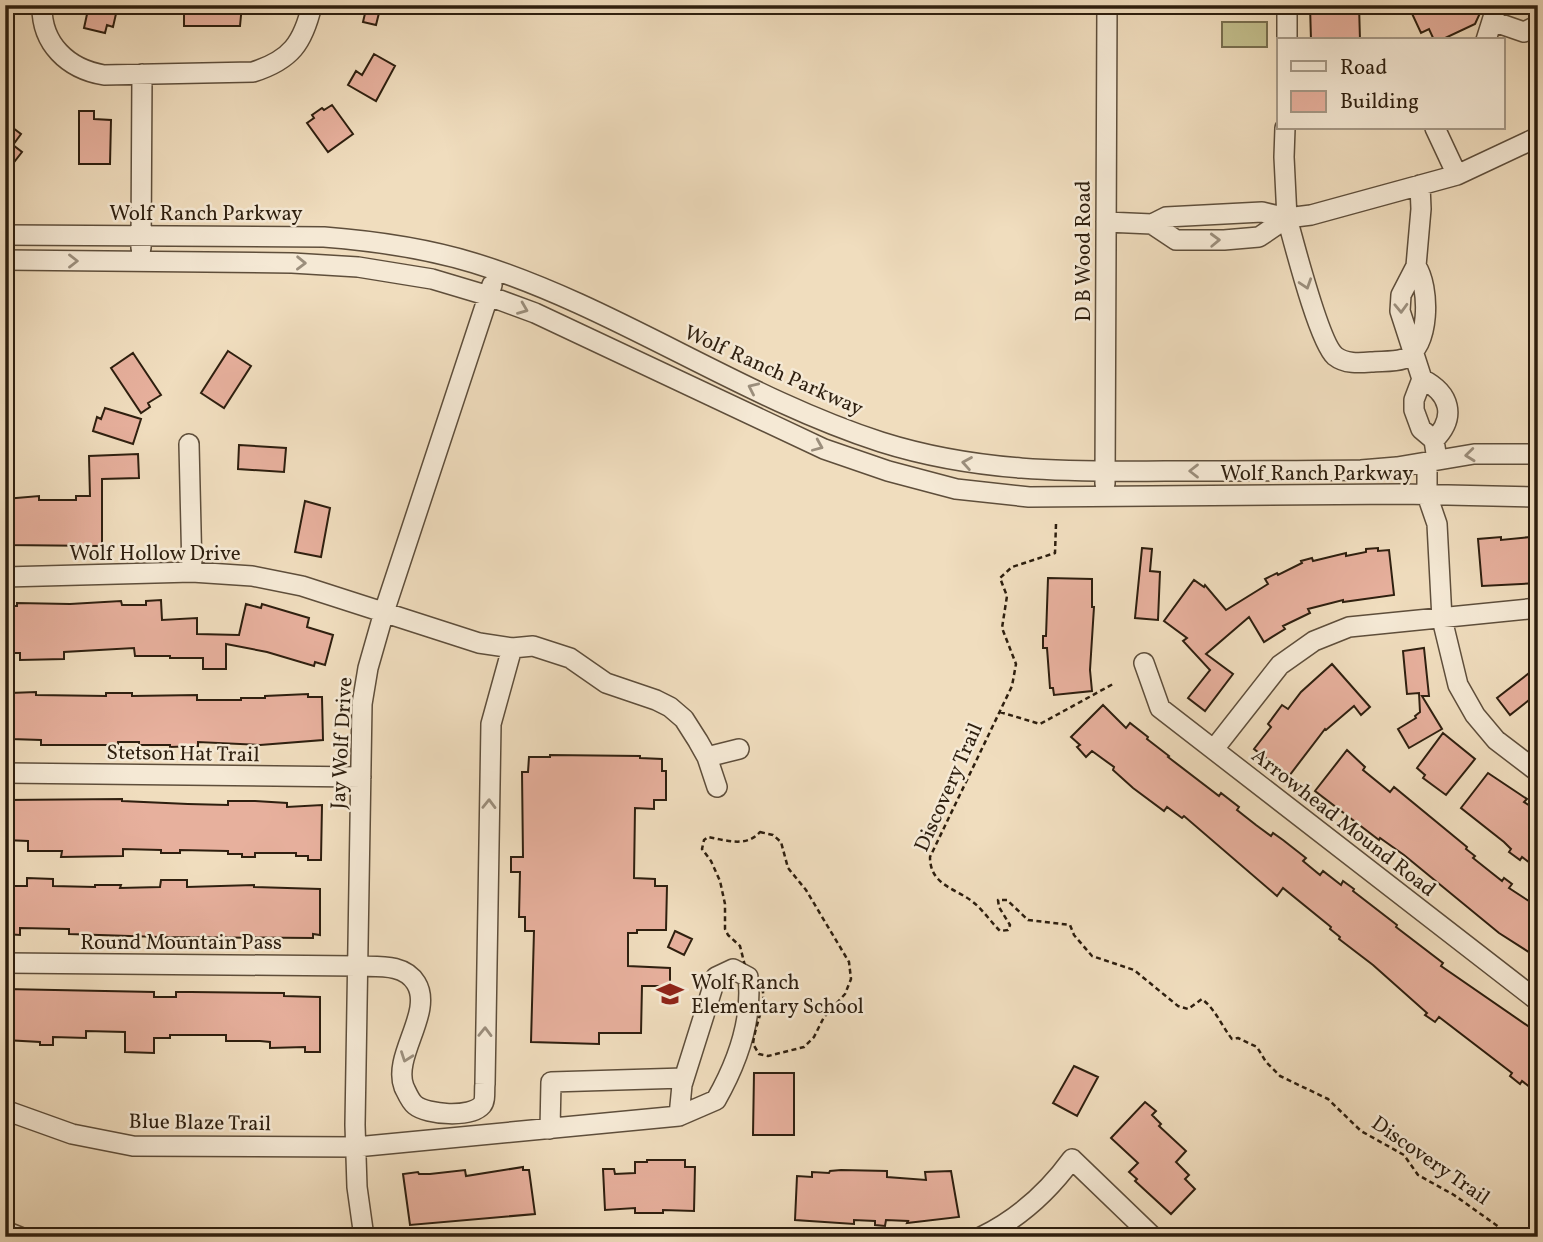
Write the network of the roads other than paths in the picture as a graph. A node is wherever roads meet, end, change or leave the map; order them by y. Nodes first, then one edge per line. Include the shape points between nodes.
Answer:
1 (43, 5) edge
2 (312, 5) edge
3 (1107, 5) edge
4 (1287, 5) edge
5 (1495, 13) edge
6 (1538, 25) edge
7 (1287, 38) edge
8 (1487, 38) edge
9 (142, 75) junction
10 (1285, 130) edge
11 (1436, 130) edge
12 (1538, 137) edge
13 (1457, 175) junction
14 (1420, 185) junction
15 (1287, 218) junction
16 (1106, 222) junction
17 (5, 235) edge
18 (141, 236) junction
19 (5, 260) edge
20 (141, 261) junction
21 (497, 271) junction
22 (489, 296) junction
23 (1414, 351) junction
24 (1422, 379) junction
25 (1434, 440) junction
26 (189, 444) dead end
27 (1538, 454) edge
28 (1432, 461) junction
29 (1105, 472) junction
30 (1427, 495) junction
31 (1105, 497) junction
32 (1538, 497) edge
33 (192, 572) junction
34 (5, 578) edge
35 (1538, 608) edge
36 (384, 612) junction
37 (1442, 619) junction
38 (512, 648) junction
39 (1144, 663) dead end
40 (739, 749) dead end
41 (1214, 749) junction
42 (707, 757) junction
43 (1538, 772) edge
44 (5, 773) edge
45 (360, 777) junction
46 (717, 787) dead end
47 (5, 964) edge
48 (357, 966) junction
49 (1538, 1001) edge
50 (684, 1078) junction
51 (5, 1110) edge
52 (679, 1116) junction
53 (550, 1129) junction
54 (356, 1147) junction
55 (5, 1231) edge
56 (20, 1237) edge
57 (364, 1237) edge
58 (981, 1237) edge
59 (1153, 1237) edge

1 - 9 street via 45,30 52,45 74,66 104,75
2 - 9 street via 299,42 268,68
3 - 16 street, D B Wood Road
4 - 7 street
5 - 6 street via 1524,32
5 - 8 street
9 - 18 street
10 - 15 street
11 - 13 street
12 - 13 street
13 - 14 street
14 - 15 street
14 - 23 street via 1416,266 1424,281 1426,314
15 - 16 street via 1259,237 1224,240 1176,240 1152,224
15 -> 23 street via 1305,282 1335,356 1354,364 1404,359
16 - 29 street, D B Wood Road
17 - 18 street, Wolf Ranch Parkway
18 - 20 street
18 - 21 street, Wolf Ranch Parkway via 347,239 421,250
19 -> 20 street, Wolf Ranch Parkway
20 -> 22 street, Wolf Ranch Parkway via 358,267 432,279
21 - 22 street, Jay Wolf Drive
29 -> 21 street, Wolf Ranch Parkway via 989,466 877,441 801,411
22 -> 31 street, Wolf Ranch Parkway via 866,464 976,492
22 - 36 street, Jay Wolf Drive
23 - 24 street
24 - 25 street via 1414,410 1421,429
24 - 25 street via 1446,399 1447,420
25 - 28 street
26 - 33 street
27 -> 28 street, Wolf Ranch Parkway via 1474,454
28 -> 29 street, Wolf Ranch Parkway via 1361,470
28 - 30 street
29 - 31 street, D B Wood Road
30 - 31 street, Wolf Ranch Parkway
30 - 32 street, Wolf Ranch Parkway
30 - 37 street via 1437,524
33 - 34 street, Wolf Hollow Drive
33 - 36 street, Wolf Hollow Drive via 278,579
35 - 37 street
36 - 38 street, Wolf Hollow Drive via 479,643
36 - 45 street, Jay Wolf Drive via 365,687
37 - 41 street via 1349,626 1314,641 1280,665
37 - 43 street via 1458,685 1475,715 1496,740
38 - 42 street, Wolf Hollow Drive via 533,646 570,657 606,683 670,707 684,719
48 -> 38 street, Round Mountain Pass via 401,969 416,982 421,995 400,1076 409,1098 430,1112 460,1114 481,1105 491,724
39 - 41 street, Arrowhead Mound Road via 1160,708
40 - 42 street
41 - 49 street, Arrowhead Mound Road
42 - 46 street, Wolf Hollow Drive
44 - 45 street, Stetson Hat Trail
45 - 48 street, Jay Wolf Drive
47 - 48 street, Round Mountain Pass
48 - 54 street, Jay Wolf Drive
50 - 52 street
50 - 52 street, Blue Blaze Trail via 716,976 733,969 748,977 748,1024 721,1091 716,1100
50 - 53 street via 551,1082
51 - 54 street, Blue Blaze Trail via 72,1134 133,1146
52 - 53 street, Blue Blaze Trail
53 - 54 street, Blue Blaze Trail
54 - 57 street, Jay Wolf Drive
55 - 56 street
58 - 59 street via 1024,1210 1072,1159

